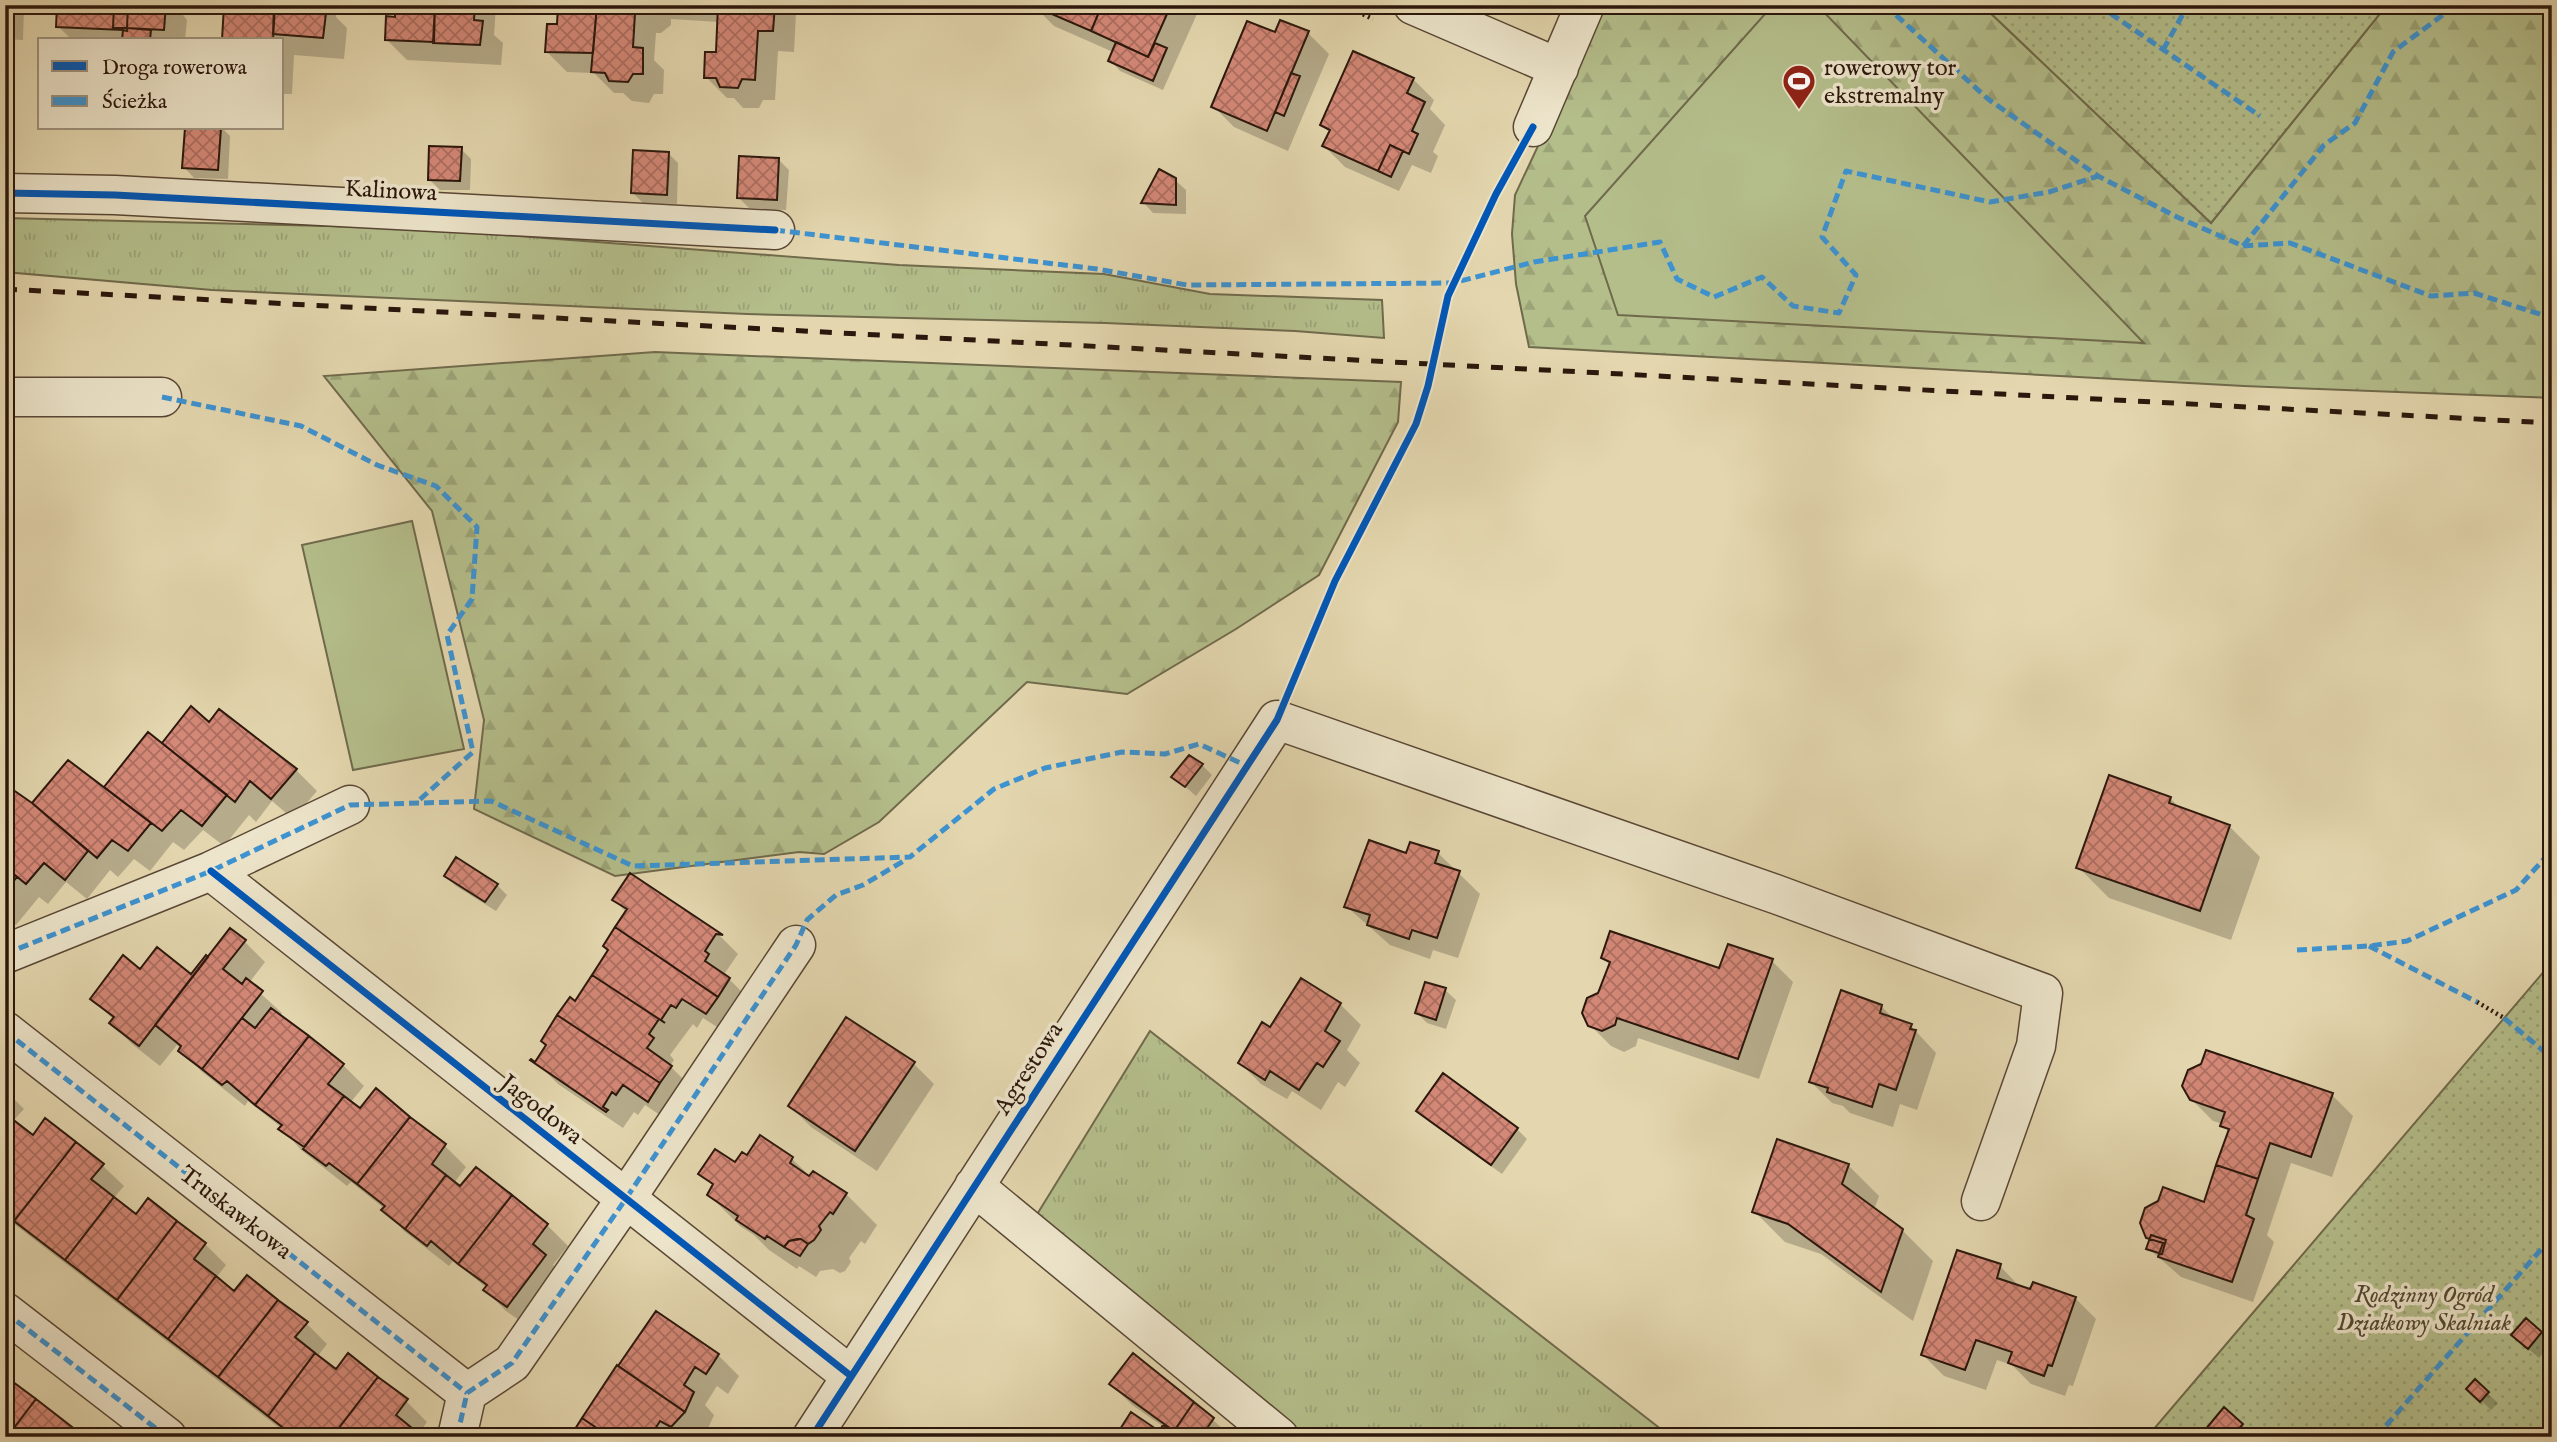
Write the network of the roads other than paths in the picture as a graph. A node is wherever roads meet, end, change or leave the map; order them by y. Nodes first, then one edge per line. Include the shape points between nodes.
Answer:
1 (1413, 5) edge
2 (1586, 5) edge
3 (1559, 68) junction
4 (1533, 127) dead end
5 (5, 193) edge
6 (775, 230) dead end
7 (5, 397) edge
8 (162, 397) dead end
9 (350, 806) dead end
10 (211, 871) junction
11 (796, 944) dead end
12 (5, 954) edge
13 (5, 1031) edge
14 (974, 1186) junction
15 (625, 1200) junction
16 (1981, 1201) dead end
17 (5, 1312) edge
18 (851, 1376) junction
19 (467, 1393) junction
20 (167, 1437) edge
21 (457, 1437) edge
22 (811, 1437) edge
23 (1279, 1437) edge

1 - 3 street
2 - 3 street
3 - 4 street
5 - 6 street, Kalinowa
7 - 8 street
9 - 10 street
10 - 12 street
10 - 15 street, Jagodowa
11 - 15 street
13 - 19 street, Truskawkowa
14 - 16 street, Agrestowa via 1277,720 2043,993 2036,1046
14 - 18 street, Agrestowa
14 - 23 street
15 - 18 street, Jagodowa
15 - 19 street via 512,1363
17 - 20 street
18 - 22 street, Agrestowa
19 - 21 street

